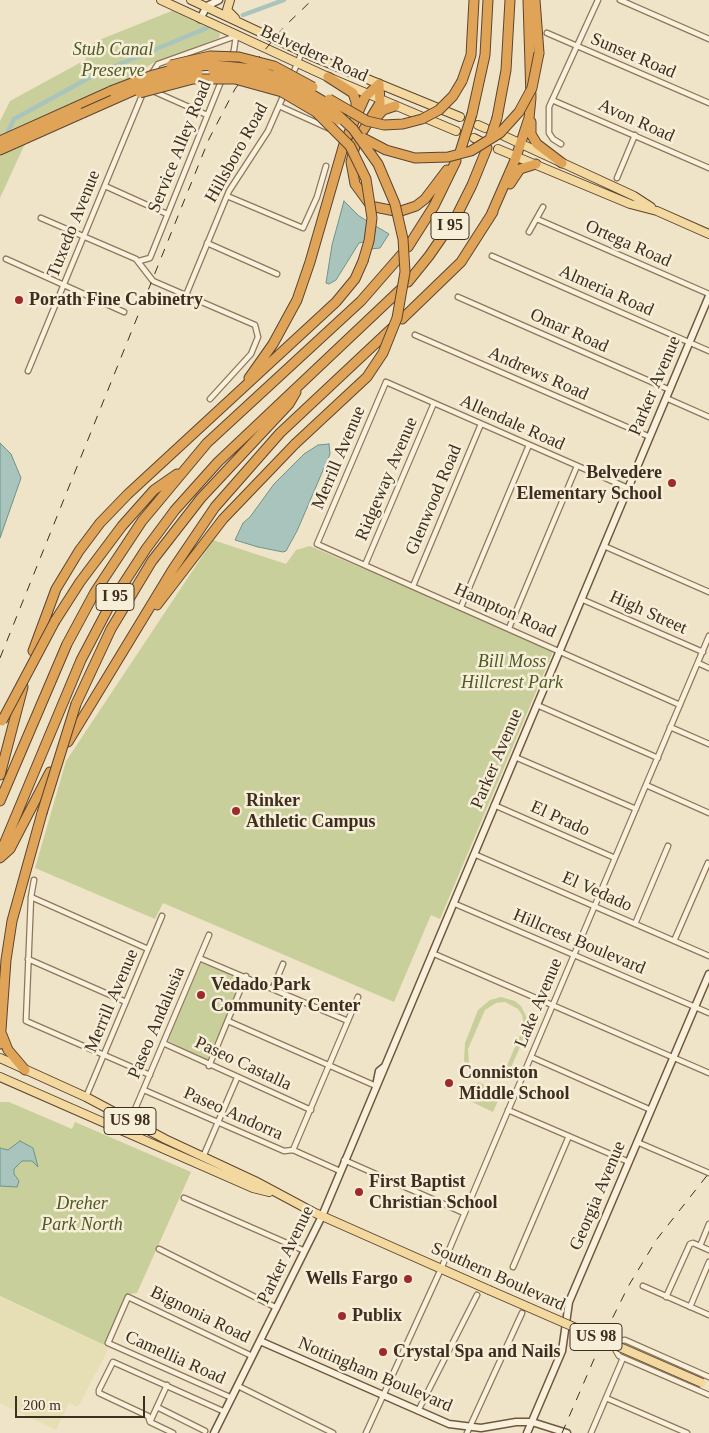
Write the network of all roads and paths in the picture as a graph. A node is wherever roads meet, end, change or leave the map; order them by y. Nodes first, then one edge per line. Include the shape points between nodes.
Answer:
1 (161, 0) edge
2 (191, 0) edge
3 (219, 0) edge
4 (230, 0) edge
5 (474, 0) edge
6 (488, 0) edge
7 (510, 0) edge
8 (528, 0) edge
9 (535, 0) edge
10 (598, 0) edge
11 (620, 0) edge
12 (206, 7) junction
13 (200, 19) junction
14 (240, 23) junction
15 (547, 33) dead end
16 (236, 36) junction
17 (709, 39) edge
18 (577, 46) junction
19 (302, 52) junction
20 (297, 64) junction
21 (328, 77) junction
22 (379, 84) junction
23 (146, 87) junction
24 (111, 91) junction
25 (367, 94) junction
26 (380, 100) junction
27 (552, 100) junction
28 (709, 103) edge
29 (279, 106) junction
30 (395, 106) junction
31 (530, 110) junction
32 (84, 112) junction
33 (206, 115) junction
34 (356, 115) junction
35 (460, 117) dead end
36 (334, 130) dead end
37 (456, 131) dead end
38 (635, 135) junction
39 (504, 136) dead end
40 (0, 141) edge
41 (356, 142) junction
42 (520, 144) junction
43 (561, 144) dead end
44 (498, 149) dead end
45 (0, 150) edge
46 (457, 156) junction
47 (516, 156) junction
48 (536, 164) junction
49 (562, 164) junction
50 (326, 166) dead end
51 (709, 168) edge
52 (617, 178) dead end
53 (105, 186) junction
54 (227, 196) junction
55 (543, 207) dead end
56 (657, 211) junction
57 (167, 214) junction
58 (491, 215) junction
59 (41, 218) dead end
60 (537, 219) junction
61 (529, 232) dead end
62 (709, 234) edge
63 (84, 236) junction
64 (207, 243) junction
65 (492, 256) dead end
66 (6, 259) dead end
67 (139, 261) junction
68 (277, 274) dead end
69 (408, 282) dead end
70 (64, 285) junction
71 (401, 289) dead end
72 (186, 295) junction
73 (709, 295) edge
74 (458, 297) dead end
75 (124, 312) dead end
76 (402, 319) dead end
77 (392, 328) dead end
78 (415, 335) dead end
79 (690, 342) junction
80 (709, 351) edge
81 (28, 371) dead end
82 (386, 382) joint
83 (299, 386) junction
84 (670, 390) junction
85 (666, 398) junction
86 (210, 399) dead end
87 (434, 403) junction
88 (220, 409) junction
89 (709, 417) edge
90 (481, 424) junction
91 (650, 437) junction
92 (529, 445) junction
93 (577, 466) junction
94 (184, 470) junction
95 (628, 488) junction
96 (317, 544) joint
97 (604, 546) junction
98 (365, 565) junction
99 (413, 586) junction
100 (709, 592) edge
101 (582, 599) junction
102 (461, 607) junction
103 (509, 628) junction
104 (709, 636) edge
105 (128, 643) junction
106 (560, 650) junction
107 (33, 651) dead end
108 (702, 652) junction
109 (698, 663) junction
110 (709, 668) edge
111 (24, 687) dead end
112 (537, 705) junction
113 (680, 705) junction
114 (1, 723) edge
115 (670, 727) junction
116 (68, 742) dead end
117 (709, 744) edge
118 (515, 757) junction
119 (658, 758) junction
120 (50, 772) dead end
121 (0, 775) edge
122 (646, 785) junction
123 (0, 801) edge
124 (494, 805) junction
125 (636, 809) junction
126 (709, 813) edge
127 (668, 846) dead end
128 (0, 854) edge
129 (474, 854) junction
130 (615, 858) junction
131 (0, 859) edge
132 (708, 863) edge
133 (34, 880) dead end
134 (31, 897) junction
135 (453, 903) junction
136 (594, 906) junction
137 (162, 916) dead end
138 (635, 924) junction
139 (209, 935) dead end
140 (674, 941) junction
141 (148, 949) junction
142 (432, 953) junction
143 (574, 955) junction
144 (709, 956) edge
145 (199, 958) junction
146 (28, 959) junction
147 (283, 964) dead end
148 (709, 974) edge
149 (246, 976) junction
150 (273, 988) junction
151 (358, 997) dead end
152 (126, 1002) junction
153 (553, 1005) junction
154 (695, 1007) junction
155 (709, 1013) edge
156 (228, 1021) junction
157 (348, 1021) junction
158 (1, 1032) junction
159 (163, 1043) junction
160 (0, 1044) edge
161 (104, 1055) junction
162 (531, 1057) junction
163 (674, 1057) junction
164 (0, 1058) edge
165 (209, 1066) junction
166 (330, 1066) junction
167 (25, 1070) junction
168 (709, 1072) edge
169 (150, 1075) junction
170 (0, 1078) edge
171 (237, 1078) junction
172 (376, 1086) junction
173 (144, 1090) junction
174 (86, 1097) junction
175 (311, 1110) junction
176 (508, 1110) junction
177 (651, 1110) junction
178 (130, 1121) junction
179 (218, 1123) junction
180 (106, 1125) junction
181 (125, 1132) junction
182 (152, 1132) junction
183 (569, 1136) junction
184 (637, 1142) junction
185 (293, 1150) junction
186 (177, 1155) junction
187 (203, 1158) junction
188 (344, 1160) junction
189 (629, 1162) junction
190 (340, 1171) junction
191 (709, 1173) edge
192 (276, 1194) junction
193 (184, 1198) dead end
194 (464, 1213) junction
195 (322, 1216) junction
196 (709, 1224) edge
197 (700, 1246) junction
198 (159, 1249) dead end
199 (709, 1250) edge
200 (305, 1251) junction
201 (709, 1262) edge
202 (513, 1267) dead end
203 (441, 1268) junction
204 (643, 1286) dead end
205 (477, 1295) dead end
206 (666, 1297) junction
207 (136, 1299) joint
208 (690, 1307) junction
209 (277, 1308) junction
210 (522, 1314) dead end
211 (709, 1315) edge
212 (260, 1341) junction
213 (252, 1356) junction
214 (623, 1358) junction
215 (709, 1377) edge
216 (167, 1385) junction
217 (706, 1385) edge
218 (238, 1386) junction
219 (709, 1395) edge
220 (384, 1396) junction
221 (232, 1398) junction
222 (606, 1398) junction
223 (157, 1407) junction
224 (418, 1411) junction
225 (225, 1412) junction
226 (150, 1422) junction
227 (532, 1422) junction
228 (468, 1430) edge
229 (205, 1431) dead end
230 (174, 1433) edge
231 (214, 1433) edge
232 (333, 1433) edge
233 (366, 1433) edge
234 (527, 1433) edge
235 (567, 1433) edge
236 (591, 1433) edge
237 (687, 1433) edge

1 - 13 main road, Belvedere Road
2 - 12 main road, Belvedere Road
3 - 12 street
4 - 14 main road via 227,10
5 - 24 highway, bridge via 471,55 462,81 439,110 416,122 397,125 361,119 290,73 239,57 210,56 184,61
6 - 46 highway, I 95, bridge via 485,55 472,114
7 - 69 highway, I 95, bridge via 506,70 497,118 482,164 449,228
8 - 31 highway
9 - 32 highway, bridge via 539,53 529,94 500,134 478,148 448,157 415,158 386,150 294,90 237,72 205,71 173,76 133,89
10 - 18 street
11 - 17 street
12 - 13 street
12 - 14 main road, Belvedere Road
13 - 16 main road, Belvedere Road
14 - 19 main road, Belvedere Road
15 - 18 street, Sunset Road
16 - 20 main road, Belvedere Road
16 - 23 street, Tuxedo Avenue via 158,64
16 - 33 street, Service Alley Road via 234,50
18 - 27 street
18 - 28 street, Sunset Road
19 - 20 street, Hillsboro Road
19 - 22 main road, Belvedere Road
20 - 21 main road, Belvedere Road
20 - 29 street, Hillsboro Road
21 - 25 main road, Belvedere Road
21 - 34 highway via 352,93
22 - 25 highway
22 - 26 highway
22 - 35 main road, Belvedere Road
23 - 33 street
23 - 53 street, Tuxedo Avenue
24 - 40 highway
24 - 105 highway, bridge via 162,72 226,65 263,72 300,86 332,108 360,138 378,164 395,204 403,239 404,280 397,318 387,345 367,377 222,519
25 - 26 main road, Belvedere Road
25 - 34 highway
26 - 30 main road, Belvedere Road
26 - 41 highway
27 - 38 street, Avon Road
27 - 43 street via 549,133
29 - 36 street
29 - 54 street, Hillsboro Road via 268,131
30 - 37 main road, Belvedere Road
30 - 41 highway via 379,113
31 - 42 highway
31 - 49 highway via 531,134 535,142
32 - 45 highway
32 - 88 highway, bridge via 172,82 202,78 245,81 291,96 331,125 360,163 372,211 370,234 355,280 336,302
33 - 57 street, Service Alley Road
34 - 88 highway via 338,162 309,267 292,310 262,360
38 - 51 street, Avon Road
38 - 52 street
39 - 42 main road
41 - 46 highway via 351,155 351,172 356,188 372,205 398,211 416,206 428,196
42 - 47 highway
42 - 49 main road
44 - 47 main road
46 - 94 highway, I 95 via 434,206 405,250 361,301 214,436
47 - 48 main road
47 - 58 highway
48 - 56 main road via 630,204
48 - 58 highway via 518,170
49 - 56 main road via 634,196
50 - 54 street via 303,228
53 - 57 street
53 - 63 street, Tuxedo Avenue
54 - 64 street, Hillsboro Road
55 - 60 street
56 - 62 main road
57 - 67 street, Service Alley Road via 150,258
58 - 76 highway via 471,250 456,268
59 - 63 street
60 - 61 street
60 - 73 street, Ortega Road
63 - 67 street
63 - 70 street, Tuxedo Avenue
64 - 68 street
64 - 72 street, Hillsboro Road
65 - 79 street, Almeria Road
66 - 70 street
67 - 72 street via 150,279
70 - 75 street
70 - 81 street, Tuxedo Avenue
71 - 83 highway, I 95
72 - 86 street via 258,330 250,354
73 - 79 street, Parker Avenue
74 - 84 street, Omar Road
77 - 105 highway via 298,415 238,480 190,544
78 - 91 street, Andrews Road
79 - 80 street, Almeria Road
79 - 84 street, Parker Avenue
82 - 87 street, Allendale Road
82 - 96 street, Merrill Avenue
83 - 128 highway, I 95 via 235,444 196,485 128,576 81,660
83 - 158 highway, bridge via 289,404 211,486 152,561 103,643 76,704 12,921
84 - 85 street, Parker Avenue
85 - 89 street
85 - 91 street, Parker Avenue
87 - 90 street, Allendale Road
87 - 98 street, Ridgeway Avenue
88 - 107 highway via 128,494 88,537 56,589
90 - 92 street, Allendale Road
90 - 99 street, Glenwood Road
91 - 95 street, Parker Avenue
92 - 93 street, Allendale Road
92 - 102 street
93 - 95 street, Allendale Road
93 - 103 street
94 - 114 highway, bridge via 162,482 90,569 55,621
94 - 123 highway, I 95 via 128,540 86,607 57,665
95 - 97 street, Parker Avenue
96 - 98 street, Hampton Road
97 - 100 street
97 - 101 street, Parker Avenue
98 - 99 street, Hampton Road
99 - 102 street, Hampton Road
101 - 106 street, Parker Avenue
101 - 108 street, High Street
102 - 103 street, Hampton Road
103 - 106 street, Hampton Road
104 - 108 street, Lake Avenue
105 - 116 highway
106 - 112 street, Parker Avenue
106 - 113 street, Hampton Road
108 - 109 street, Lake Avenue
109 - 110 street
109 - 113 street, Lake Avenue
111 - 121 highway
112 - 118 street, Parker Avenue
112 - 119 street
113 - 115 street, Lake Avenue
115 - 117 street
115 - 119 street, Lake Avenue
118 - 124 street, Parker Avenue
118 - 125 street
119 - 122 street, Lake Avenue
120 - 131 highway via 10,848
122 - 125 street, Lake Avenue
122 - 126 street
124 - 129 street, Parker Avenue
124 - 130 street, El Prado
125 - 130 street, Lake Avenue
127 - 138 street
129 - 135 street, Parker Avenue
129 - 136 street, El Vedado
130 - 136 street, Lake Avenue
132 - 140 street
133 - 134 street
134 - 141 street
134 - 146 street
135 - 142 street, Parker Avenue
135 - 143 street, Hillcrest Boulevard
136 - 138 street, El Vedado
136 - 143 street, Lake Avenue
137 - 141 street, Merrill Avenue
138 - 140 street, El Vedado
139 - 145 street, Paseo Andalusia
140 - 144 street, El Vedado
141 - 152 street, Merrill Avenue
142 - 153 street
142 - 172 street, Parker Avenue
143 - 153 street, Lake Avenue
143 - 154 street, Hillcrest Boulevard
145 - 149 street
145 - 159 street, Paseo Andalusia
146 - 152 street
146 - 161 street via 26,1021
147 - 150 street
148 - 154 street, Georgia Avenue
149 - 150 street
149 - 156 street
150 - 157 street
151 - 157 street
152 - 161 street, Merrill Avenue
153 - 162 street, Lake Avenue
153 - 163 street
154 - 155 street, Hillcrest Boulevard
154 - 163 street, Georgia Avenue
156 - 165 street
156 - 166 street
157 - 166 street
158 - 160 highway
158 - 167 highway via 8,1050
159 - 165 street, Paseo Castalla
159 - 169 street, Paseo Andalusia
161 - 169 street
161 - 174 street, Merrill Avenue
162 - 176 street, Lake Avenue
162 - 177 street
163 - 168 street
163 - 177 street, Georgia Avenue
164 - 167 main road, Southern Boulevard / US 98
165 - 171 street, Paseo Castalla
166 - 172 street
166 - 175 street
167 - 174 main road, Southern Boulevard / US 98
169 - 173 street, Paseo Andalusia
170 - 180 main road, Southern Boulevard / US 98
171 - 175 street, Paseo Castalla
171 - 179 street
172 - 188 street, Parker Avenue
173 - 178 street, Paseo Andalusia
173 - 179 street, Paseo Andorra
174 - 178 main road, Southern Boulevard / US 98
175 - 185 street
176 - 183 street
176 - 194 street, Lake Avenue
177 - 184 street, Georgia Avenue
178 - 180 main road via 117,1126
178 - 182 main road, Southern Boulevard / US 98
179 - 185 street, Paseo Andorra via 284,1151
179 - 187 street
180 - 181 main road, Southern Boulevard / US 98
181 - 182 main road via 132,1127
181 - 186 main road, Southern Boulevard / US 98
182 - 187 main road, Southern Boulevard / US 98
183 - 189 street
183 - 202 street
184 - 189 street, Georgia Avenue
184 - 191 street
185 - 190 street, Paseo Andorra
186 - 187 main road
186 - 192 main road, Southern Boulevard / US 98 via 252,1188
187 - 192 main road, Southern Boulevard / US 98
188 - 190 street, Parker Avenue
188 - 194 street
189 - 227 street, Georgia Avenue via 569,1302 562,1351
190 - 195 street, Parker Avenue
192 - 195 main road, Southern Boulevard / US 98
193 - 200 street
194 - 203 street, Lake Avenue
195 - 200 street, Parker Avenue
195 - 203 main road, Southern Boulevard / US 98
196 - 197 street
197 - 199 street
197 - 206 street via 693,1243 688,1246
198 - 209 street
200 - 209 street, Parker Avenue
201 - 208 street
203 - 217 main road, Southern Boulevard / US 98, bridge
203 - 220 street, Lake Avenue
204 - 206 street
205 - 224 street
206 - 208 street
207 - 213 street, Bignonia Road
207 - 221 street, Camellia Road via 128,1297 108,1344
208 - 211 street
209 - 212 street, Parker Avenue
210 - 228 street
212 - 213 street, Parker Avenue
212 - 220 street, Nottingham Boulevard
213 - 218 street, Parker Avenue
214 - 215 street via 616,1352 622,1340
214 - 219 street
214 - 222 street
216 - 223 street
216 - 225 street
216 - 226 street via 116,1361 111,1364 99,1390 101,1395 148,1416
218 - 221 street, Parker Avenue
218 - 232 street
220 - 224 street, Nottingham Boulevard
220 - 233 street, Lake Avenue
221 - 225 street, Parker Avenue
222 - 236 street
222 - 237 street
223 - 226 street
223 - 229 street
224 - 228 street, Nottingham Boulevard
225 - 231 street, Parker Avenue
226 - 230 street
227 - 228 street, Nottingham Boulevard
227 - 234 street, Georgia Avenue
227 - 235 street, Nottingham Boulevard

